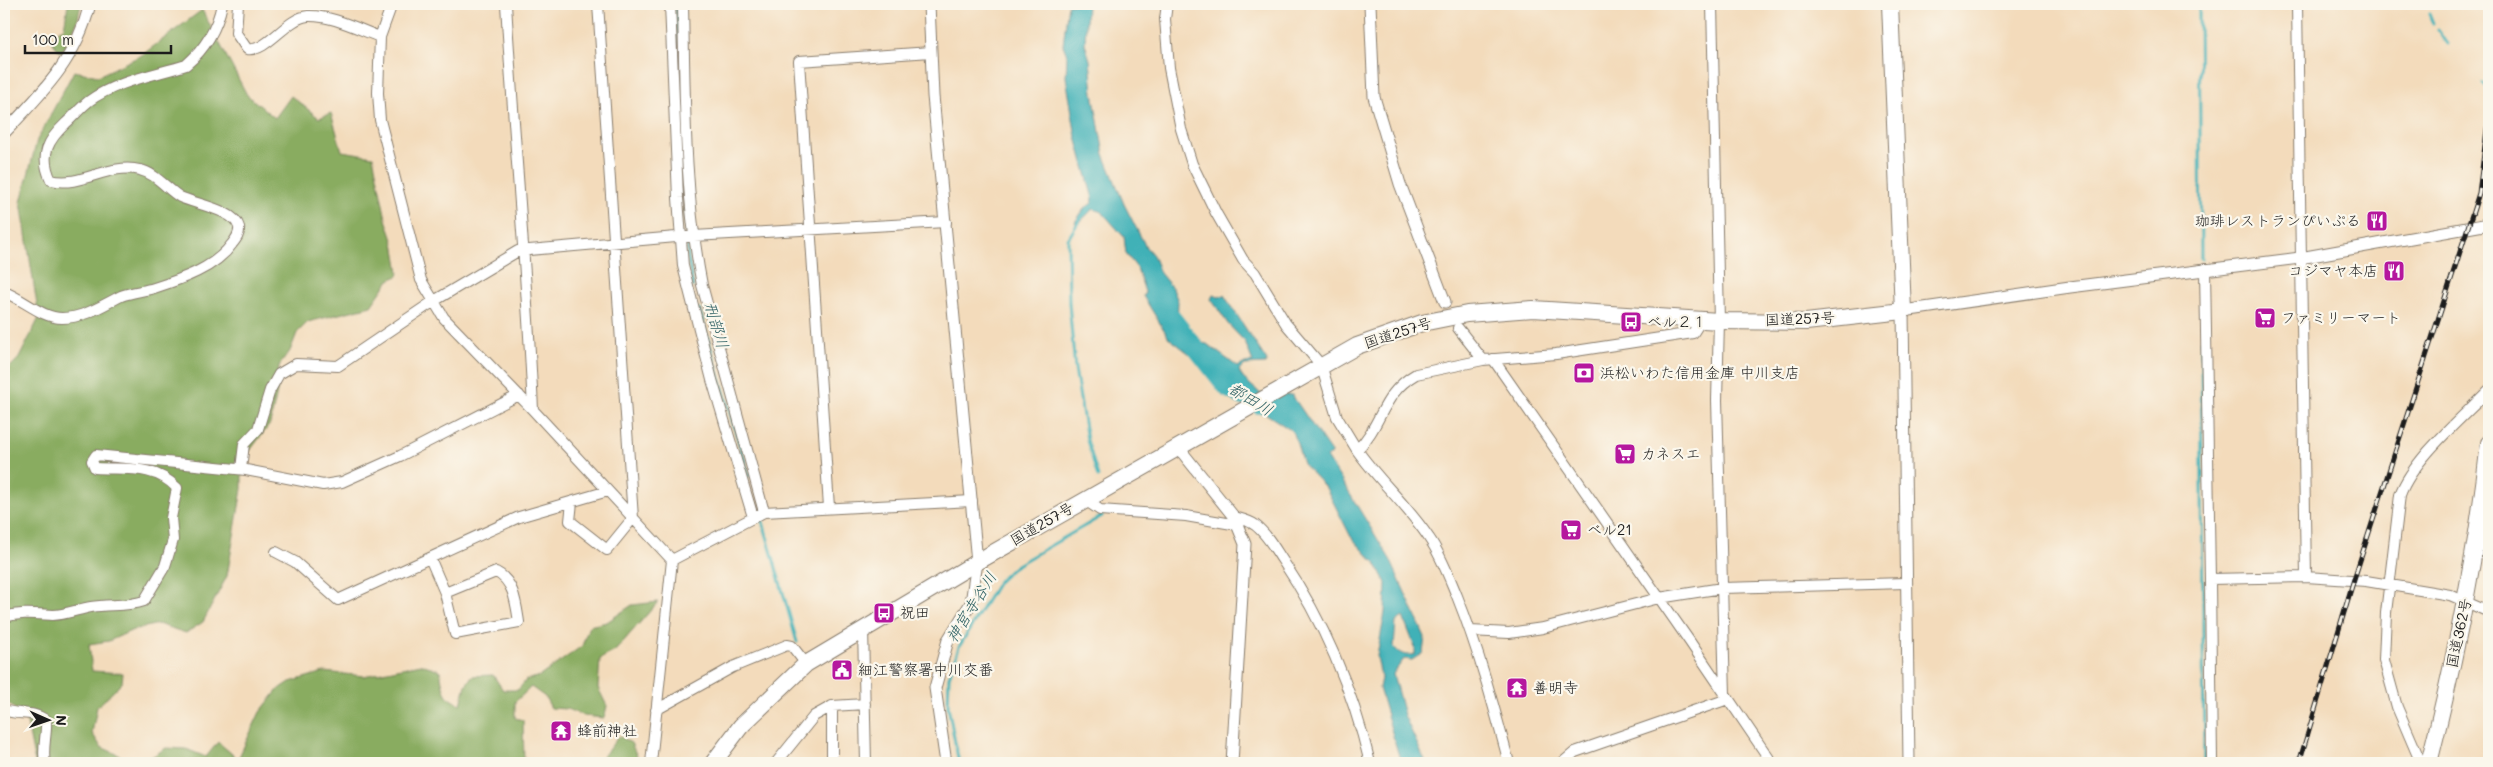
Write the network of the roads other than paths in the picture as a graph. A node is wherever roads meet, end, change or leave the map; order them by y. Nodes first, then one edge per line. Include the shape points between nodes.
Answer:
1 (90, 4) edge
2 (222, 4) edge
3 (238, 4) edge
4 (392, 4) edge
5 (506, 4) edge
6 (598, 4) edge
7 (670, 4) edge
8 (682, 4) edge
9 (929, 4) edge
10 (1167, 4) edge
11 (1370, 4) edge
12 (1712, 4) edge
13 (1890, 4) edge
14 (2297, 4) edge
15 (380, 37) junction
16 (931, 52) junction
17 (4, 133) edge
18 (946, 222) junction
19 (2489, 224) edge
20 (811, 230) junction
21 (688, 236) junction
22 (616, 244) junction
23 (525, 250) junction
24 (2300, 258) junction
25 (2205, 269) junction
26 (4, 292) edge
27 (434, 301) junction
28 (1445, 302) dead end
29 (1903, 311) junction
30 (1710, 320) junction
31 (1458, 328) dead end
32 (1488, 360) junction
33 (1319, 367) junction
34 (2489, 390) edge
35 (519, 395) junction
36 (533, 410) junction
37 (2489, 442) edge
38 (1178, 447) junction
39 (1357, 450) junction
40 (241, 470) junction
41 (608, 491) junction
42 (1085, 500) junction
43 (972, 501) junction
44 (572, 502) junction
45 (830, 507) junction
46 (760, 514) junction
47 (633, 518) junction
48 (1236, 521) junction
49 (276, 552) dead end
50 (430, 558) junction
51 (672, 560) junction
52 (977, 562) junction
53 (2306, 577) junction
54 (2210, 579) junction
55 (1906, 583) junction
56 (2390, 584) junction
57 (1722, 588) junction
58 (445, 593) junction
59 (1659, 598) junction
60 (2467, 602) junction
61 (2489, 612) edge
62 (4, 617) edge
63 (863, 628) junction
64 (1470, 631) junction
65 (806, 664) junction
66 (1726, 697) junction
67 (865, 704) junction
68 (832, 706) junction
69 (4, 710) edge
70 (656, 710) junction
71 (780, 761) edge
72 (45, 763) edge
73 (650, 763) edge
74 (712, 763) edge
75 (832, 763) edge
76 (866, 763) edge
77 (946, 763) edge
78 (1232, 763) edge
79 (1370, 763) edge
80 (1509, 763) edge
81 (1562, 763) edge
82 (1772, 763) edge
83 (1909, 763) edge
84 (2212, 763) edge
85 (2421, 763) edge
86 (2429, 763) edge

1 - 17 street via 72,53 44,91
2 - 26 street via 210,39 186,65 116,87 89,101 57,131 47,146 46,157 51,180 68,183 104,172 128,168 141,170 180,196 229,215 238,227 238,236 227,251 198,271 155,288 121,296 91,312 63,318 51,317
3 - 15 street via 236,33 247,49 257,49 297,20 310,16
4 - 15 street
5 - 23 street
6 - 22 street
7 - 21 street
8 - 21 street
9 - 16 street
10 - 33 street via 1169,68 1181,129 1192,164 1244,260
11 - 28 street via 1374,97 1400,184
12 - 30 street
13 - 29 highway
14 - 24 street
15 - 27 street via 380,120 421,280
16 - 18 street
16 - 20 street via 799,60
18 - 20 street
18 - 43 street
19 - 24 street
20 - 21 street
20 - 45 street
21 - 22 street
21 - 46 street
21 - 46 street via 690,300
22 - 23 street
22 - 47 street
23 - 27 street via 518,251
23 - 36 street
24 - 25 street
24 - 53 street
25 - 29 street
25 - 54 street
27 - 35 street via 444,318
27 - 40 street via 338,366 296,364 279,374 270,390 260,424 244,444
29 - 30 highway, 国道257号 via 1806,322
29 - 55 street
30 - 32 street via 1693,333 1556,354
30 - 33 highway, 国道257号 via 1533,309 1467,314 1422,323 1357,346
30 - 57 street via 1717,400
31 - 32 street
32 - 39 street via 1416,374 1408,379 1386,401 1368,439
32 - 59 street
33 - 38 highway, 国道257号
33 - 39 street via 1337,417
34 - 56 street via 2416,465 2405,481 2397,510
35 - 36 street
35 - 40 street via 342,482 323,485
36 - 41 street
37 - 60 highway, 国道362号
38 - 42 highway, 国道257号
38 - 48 street
39 - 64 street via 1430,540 1448,574
40 - 62 street via 96,455 92,461 95,468 155,473 167,477 176,488 171,518 173,540 165,566 144,601 54,615 36,612
41 - 44 street
41 - 47 street
42 - 48 street via 1100,510
42 - 52 highway, 国道257号
43 - 45 street
43 - 52 street
44 - 47 street via 570,521 607,550
44 - 50 street via 520,517
45 - 46 street
46 - 51 street
47 - 51 street
48 - 78 street via 1244,544
48 - 79 street via 1255,524 1305,593 1326,635
49 - 50 street via 295,562 338,600
50 - 58 street
51 - 70 street
52 - 63 highway, 国道257号
52 - 77 street via 971,603 948,640 935,688
53 - 54 street
53 - 56 street
54 - 84 street
55 - 57 street
55 - 83 street
56 - 60 street
56 - 85 street via 2384,660 2397,708
57 - 59 street
57 - 66 street
58 - 58 street via 454,634 519,622 515,597 505,576 496,572
59 - 64 street via 1543,628 1510,633
59 - 66 street
60 - 61 street
60 - 86 highway, 国道362号
63 - 65 highway, 国道257号
63 - 67 street
64 - 80 street
65 - 70 street via 792,646 787,645 733,666
65 - 74 highway, 国道257号 via 741,726
66 - 81 street via 1575,752
66 - 82 street
67 - 68 street
67 - 76 street
68 - 71 street via 814,716
68 - 75 street
69 - 72 street via 36,713 46,720
70 - 73 street

